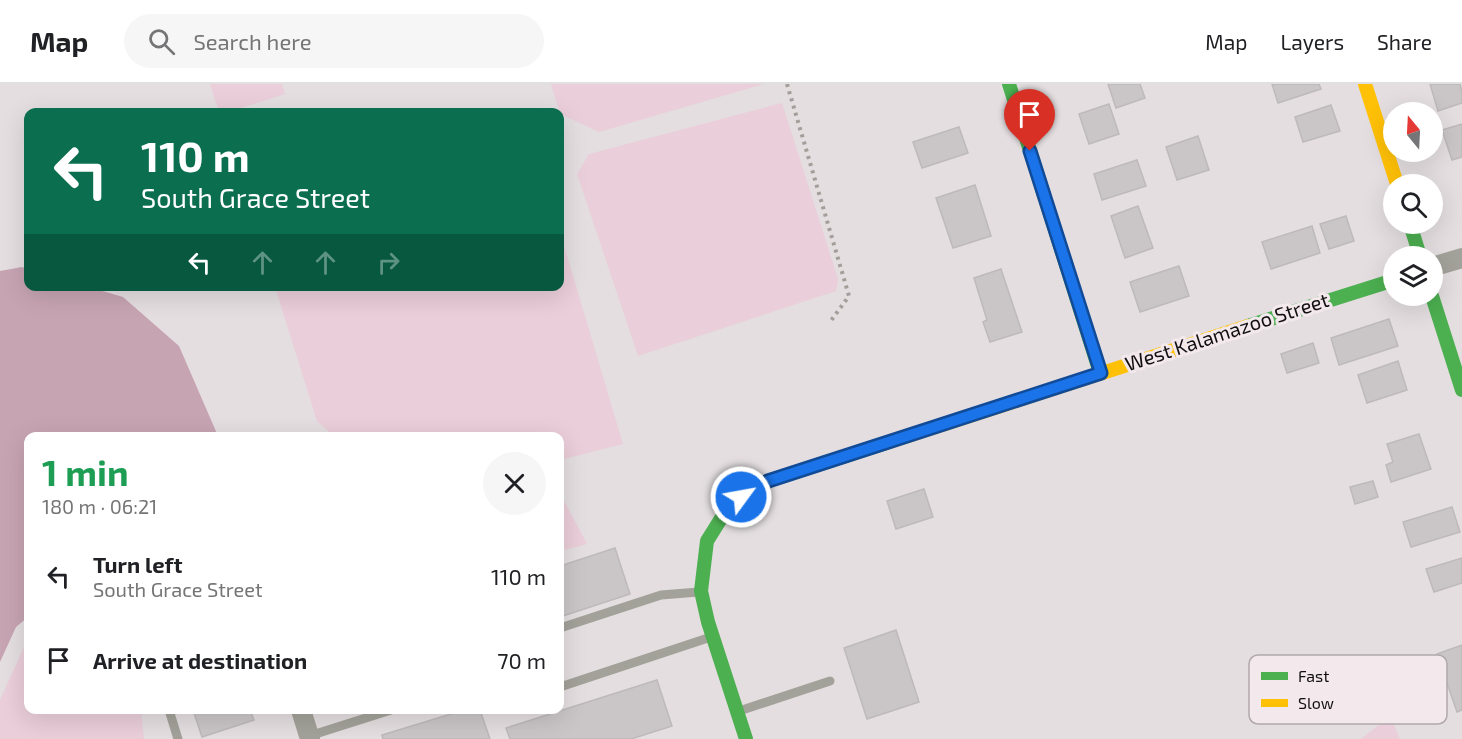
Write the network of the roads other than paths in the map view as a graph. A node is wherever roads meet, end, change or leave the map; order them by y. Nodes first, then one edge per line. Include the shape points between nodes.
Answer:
1 (1009, 84) edge
2 (1365, 84) edge
3 (1394, 174) edge
4 (1462, 258) edge
5 (1443, 264) edge
6 (1383, 283) edge
7 (1435, 306) edge
8 (1101, 373) junction
9 (1462, 390) edge
10 (701, 591) junction
11 (564, 627) edge
12 (712, 636) junction
13 (830, 681) dead end
14 (564, 686) edge
15 (737, 711) junction
16 (170, 714) edge
17 (302, 714) edge
18 (379, 714) edge
19 (310, 737) edge
20 (178, 739) edge
21 (746, 739) edge

1 - 8 street
2 - 3 street
4 - 5 street
6 - 8 street, West Kalamazoo Street
7 - 9 street
8 - 10 street, West Kalamazoo Street via 768,481 741,497 707,541
10 - 11 lane via 661,595
10 - 12 street
12 - 14 lane
12 - 15 street
13 - 15 lane
15 - 21 street
16 - 20 lane
17 - 19 street
18 - 19 lane

